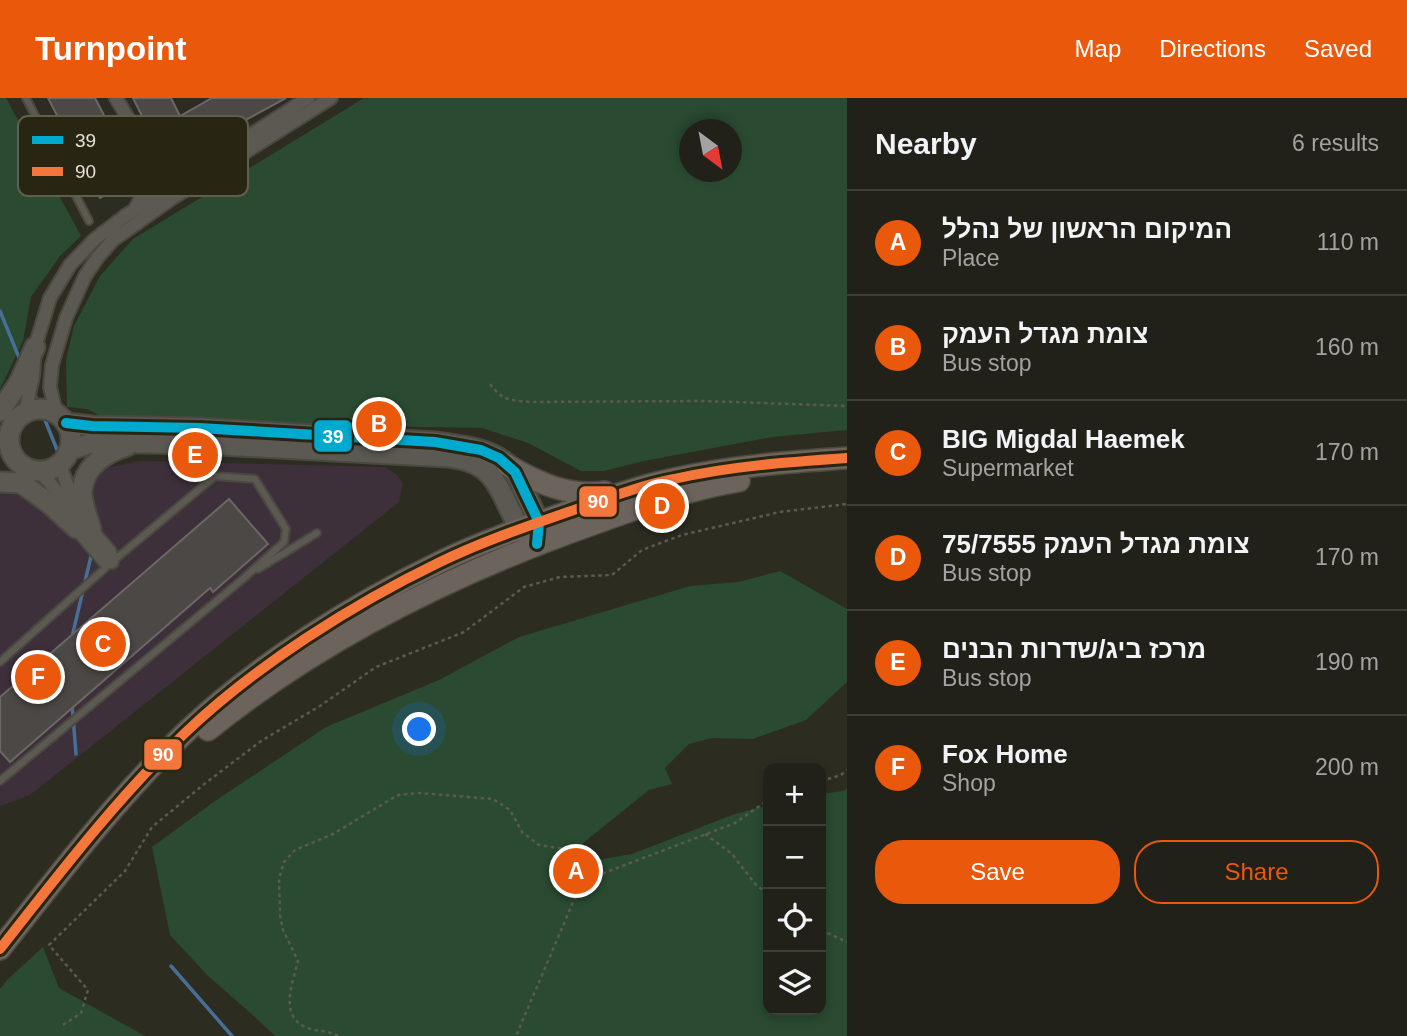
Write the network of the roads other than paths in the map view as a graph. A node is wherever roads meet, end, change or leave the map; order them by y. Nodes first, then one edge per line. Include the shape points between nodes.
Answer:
1 (26, 98) edge
2 (116, 98) edge
3 (308, 98) edge
4 (331, 98) edge
5 (35, 116) edge
6 (126, 116) edge
7 (248, 137) edge
8 (248, 150) edge
9 (76, 196) edge
10 (142, 196) edge
11 (157, 196) edge
12 (176, 196) edge
13 (134, 211) junction
14 (89, 221) dead end
15 (35, 347) junction
16 (0, 411) edge
17 (25, 413) junction
18 (61, 418) junction
19 (4, 439) edge
20 (136, 443) junction
21 (66, 454) junction
22 (847, 461) edge
23 (507, 465) junction
24 (0, 468) edge
25 (33, 469) junction
26 (0, 482) edge
27 (642, 487) junction
28 (530, 525) junction
29 (83, 528) junction
30 (317, 533) dead end
31 (537, 544) junction
32 (112, 562) junction
33 (244, 578) junction
34 (0, 662) edge
35 (0, 781) edge
36 (93, 830) junction
37 (0, 948) edge

1 - 5 lane
2 - 6 street
3 - 7 street
4 - 8 street
9 - 14 lane
10 - 13 street
11 - 13 street
12 - 18 street via 113,240 85,276 52,365 50,387
13 - 15 street via 95,239 70,265 50,298
15 - 16 main road
15 - 17 street
17 - 18 main road via 47,410
17 - 19 main road
18 - 21 main road via 71,438
18 - 23 main road via 92,426 435,442 481,450
19 - 25 main road via 13,456
20 - 21 main road via 96,442
20 - 28 main road via 459,459 493,478
20 - 29 main road via 110,452 91,466 82,492
21 - 25 main road via 52,468
21 - 29 street via 62,470
22 - 27 highway via 775,463
22 - 31 highway via 727,483
23 - 27 highway via 533,480 578,493
23 - 28 main road via 515,472
24 - 25 main road
25 - 29 street via 56,490
26 - 29 main road via 21,483
27 - 28 highway
28 - 31 main road
28 - 36 highway via 389,589 283,655 187,730
29 - 32 street via 105,562
30 - 33 lane
31 - 36 highway via 418,597 324,649 219,721
32 - 33 lane via 215,476 255,479 286,529 284,542
32 - 34 lane
33 - 35 lane
36 - 37 highway

